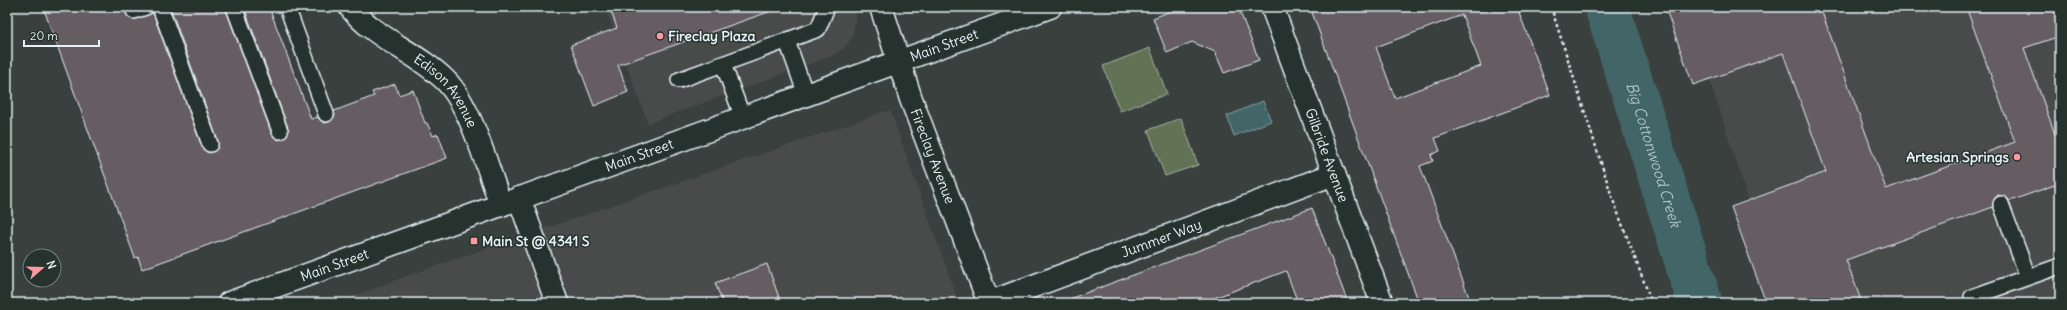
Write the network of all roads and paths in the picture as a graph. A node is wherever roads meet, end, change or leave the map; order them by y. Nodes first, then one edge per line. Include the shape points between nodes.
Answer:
1 (160, 7) edge
2 (234, 7) edge
3 (287, 7) edge
4 (827, 7) edge
5 (881, 7) edge
6 (1050, 7) edge
7 (1272, 7) edge
8 (1552, 7) edge
9 (352, 8) edge
10 (787, 41) junction
11 (899, 61) junction
12 (724, 64) junction
13 (679, 80) dead end
14 (806, 95) junction
15 (326, 114) dead end
16 (743, 118) junction
17 (280, 131) dead end
18 (210, 144) dead end
19 (1334, 174) junction
20 (510, 202) junction
21 (2001, 204) dead end
22 (2060, 266) edge
23 (2028, 277) junction
24 (1972, 297) dead end
25 (229, 303) edge
26 (557, 303) edge
27 (988, 303) edge
28 (1382, 303) edge
29 (1652, 303) edge

1 - 18 lane
2 - 17 lane
3 - 15 lane
4 - 10 lane via 818,29
5 - 11 street, Fireclay Avenue
6 - 11 street, Main Street
7 - 19 street, Gilbride Avenue
8 - 29 path via 1613,200
9 - 20 street, Edison Avenue via 386,38 434,71 456,93
10 - 12 lane
10 - 14 lane
11 - 14 street, Main Street
11 - 27 street, Fireclay Avenue
12 - 13 lane
12 - 16 lane
14 - 16 street, Main Street
16 - 20 street, Main Street
19 - 27 street, Jummer Way
19 - 28 street, Gilbride Avenue
20 - 25 street, Main Street
20 - 26 street, Edison Avenue
21 - 23 lane
22 - 23 lane
23 - 24 lane

